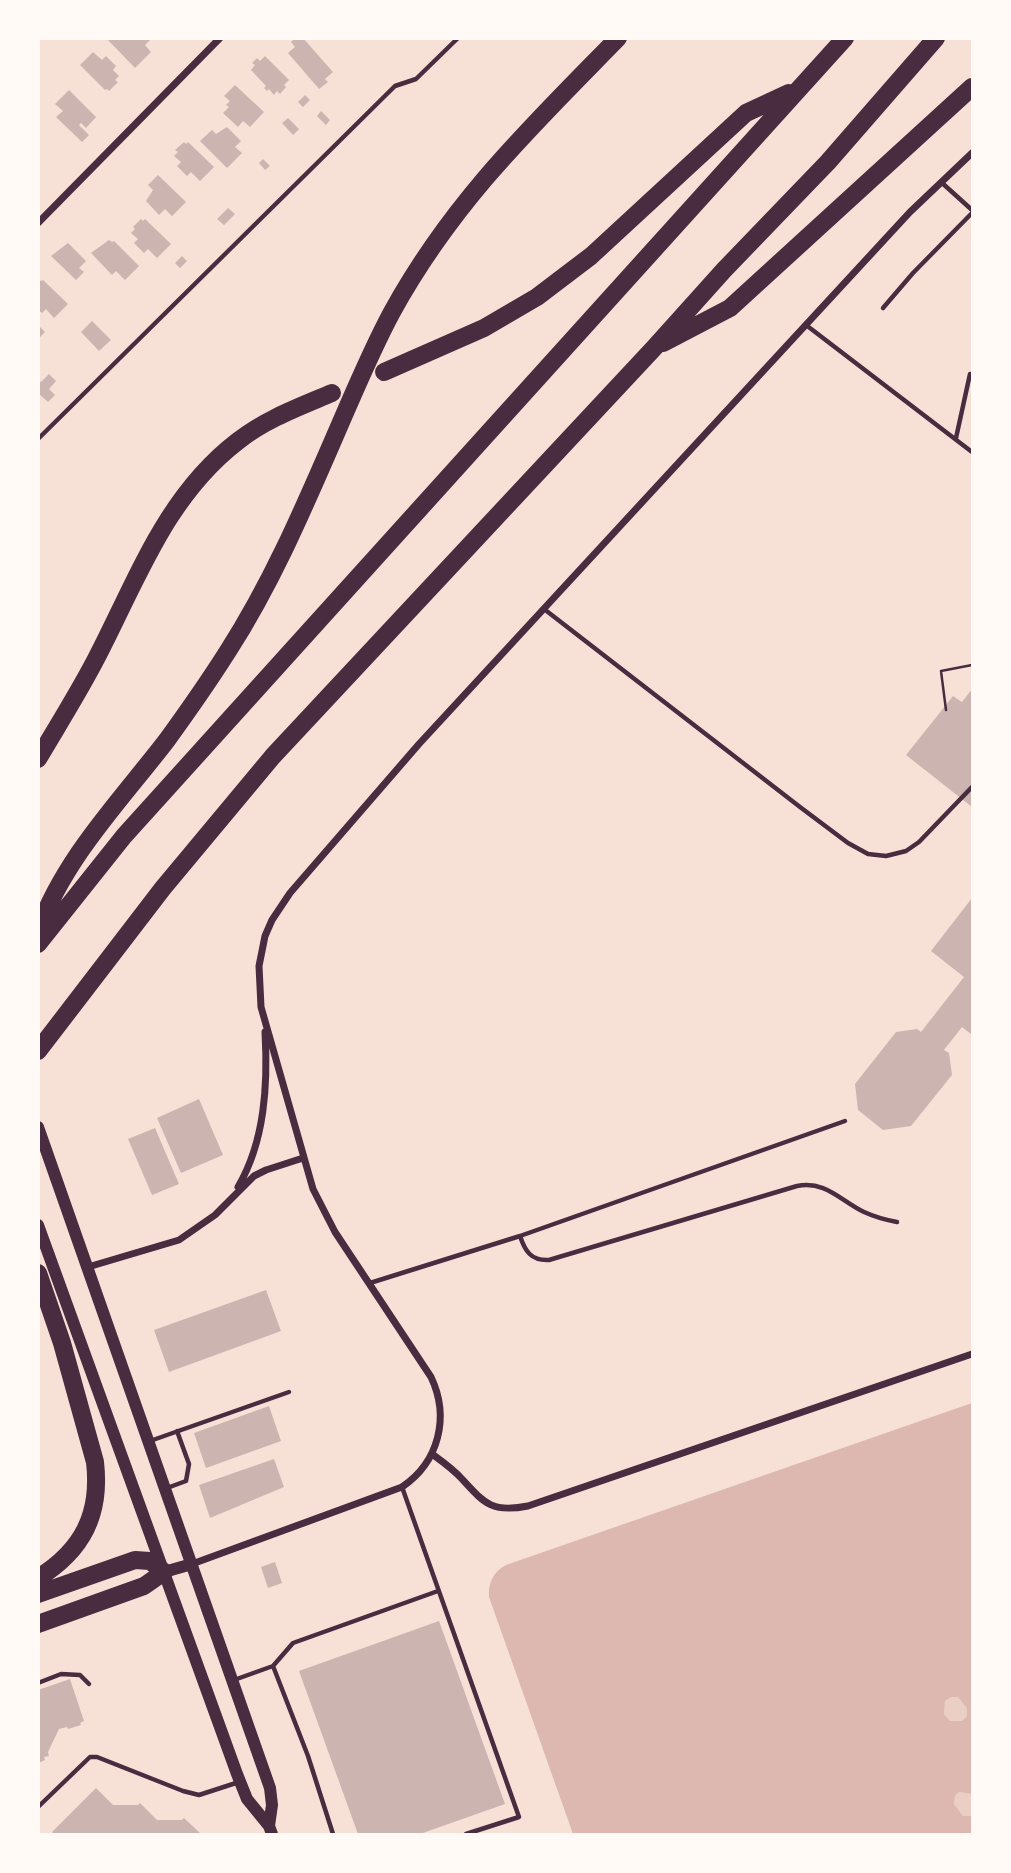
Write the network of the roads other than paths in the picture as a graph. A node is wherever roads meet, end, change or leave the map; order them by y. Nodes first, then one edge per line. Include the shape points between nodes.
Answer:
1 (219, 38) edge
2 (457, 38) edge
3 (618, 38) edge
4 (845, 38) edge
5 (936, 38) edge
6 (972, 87) edge
7 (798, 89) junction
8 (972, 153) edge
9 (940, 181) junction
10 (972, 211) edge
11 (38, 223) edge
12 (883, 308) dead end
13 (805, 325) junction
14 (654, 348) junction
15 (384, 372) dead end
16 (970, 374) dead end
17 (332, 393) dead end
18 (38, 439) edge
19 (956, 439) junction
20 (972, 452) edge
21 (543, 608) junction
22 (38, 759) edge
23 (972, 787) edge
24 (38, 931) edge
25 (38, 944) edge
26 (261, 1007) junction
27 (38, 1051) edge
28 (845, 1121) dead end
29 (38, 1127) edge
30 (303, 1158) junction
31 (225, 1205) junction
32 (897, 1222) dead end
33 (38, 1225) edge
34 (520, 1236) junction
35 (88, 1267) junction
36 (38, 1273) edge
37 (369, 1283) junction
38 (972, 1354) edge
39 (289, 1392) dead end
40 (177, 1431) junction
41 (149, 1441) junction
42 (432, 1454) junction
43 (402, 1487) junction
44 (166, 1489) junction
45 (192, 1563) junction
46 (164, 1572) junction
47 (38, 1578) edge
48 (438, 1591) junction
49 (38, 1594) edge
50 (38, 1624) edge
51 (273, 1666) junction
52 (233, 1680) junction
53 (38, 1683) edge
54 (89, 1684) dead end
55 (240, 1782) junction
56 (38, 1807) edge
57 (270, 1830) edge
58 (333, 1835) edge
59 (466, 1835) edge

1 - 11 street
2 - 18 lane via 416,79 395,86
3 - 24 highway via 500,159 429,251 376,343 284,552 247,620 166,740 89,841
4 - 7 highway
5 - 14 highway via 828,162
6 - 14 highway via 730,308
7 - 15 highway via 746,113 592,256 537,297 484,328
7 - 25 highway via 133,826
8 - 9 street
9 - 10 lane
9 - 13 street
10 - 12 lane
13 - 19 lane
13 - 21 street
14 - 27 highway via 266,764 163,888
16 - 19 lane
17 - 22 highway via 254,429 188,491 148,550 97,656
19 - 20 lane
21 - 23 lane via 800,807 868,854 906,851
21 - 26 street via 285,900 261,952
26 - 30 street
26 - 31 street via 266,1076 260,1129 250,1164
28 - 34 lane
29 - 35 main road
30 - 31 street via 254,1176
30 - 37 street via 320,1205
31 - 35 street via 179,1240
32 - 34 lane via 864,1212 821,1186 804,1184 549,1259 530,1256
33 - 46 main road
34 - 37 lane
35 - 41 main road
36 - 47 highway via 62,1343 96,1477 94,1506 85,1532 67,1556
37 - 42 street via 436,1388 441,1425
38 - 42 street via 512,1509 481,1501
39 - 40 lane
40 - 41 lane
40 - 44 lane via 189,1464 186,1481
41 - 44 main road
42 - 43 street via 419,1474
43 - 45 street
43 - 48 lane
44 - 45 main road
45 - 46 main road
45 - 52 main road
46 - 49 highway via 150,1561 135,1560
46 - 50 highway via 144,1586
46 - 55 main road
48 - 51 lane via 293,1643
48 - 59 lane via 519,1817
51 - 52 lane
51 - 58 lane
52 - 57 main road via 270,1788
53 - 54 lane via 61,1674 80,1675
55 - 56 lane via 199,1795 90,1757
55 - 57 main road

